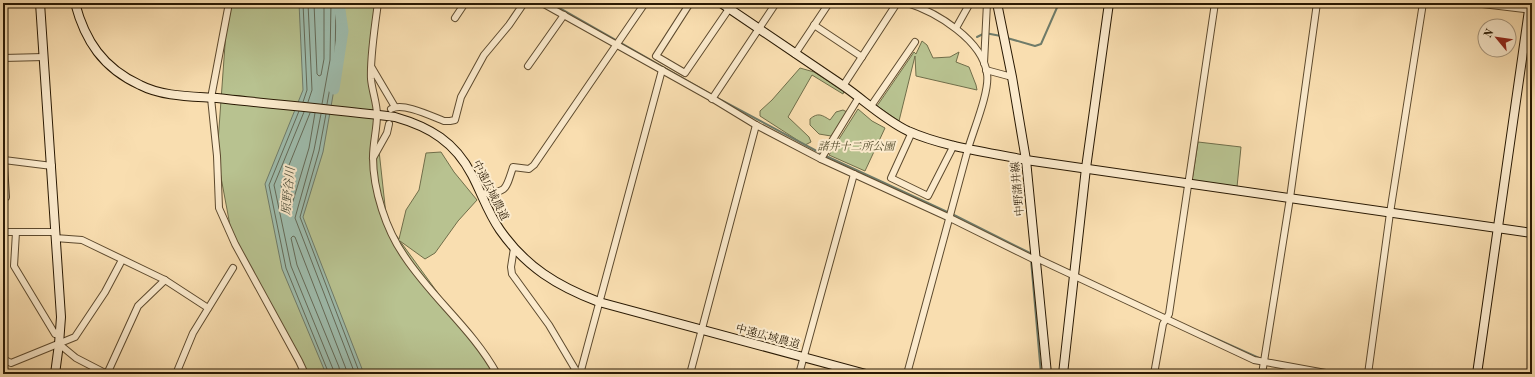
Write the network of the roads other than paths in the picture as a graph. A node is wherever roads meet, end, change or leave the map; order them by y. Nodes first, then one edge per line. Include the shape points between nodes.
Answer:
1 (40, 3) edge
2 (75, 3) edge
3 (228, 3) edge
4 (378, 3) edge
5 (465, 3) edge
6 (524, 3) edge
7 (542, 3) edge
8 (645, 3) edge
9 (690, 3) edge
10 (722, 3) edge
11 (776, 3) edge
12 (829, 3) edge
13 (897, 3) edge
14 (907, 3) edge
15 (970, 3) edge
16 (987, 3) edge
17 (996, 3) edge
18 (1109, 3) edge
19 (1215, 3) edge
20 (1317, 3) edge
21 (1423, 3) edge
22 (1474, 3) edge
23 (1490, 4) edge
24 (731, 6) edge
25 (925, 6) edge
26 (1531, 10) edge
27 (564, 16) junction
28 (456, 18) dead end
29 (814, 25) junction
30 (759, 28) junction
31 (956, 28) junction
32 (915, 42) dead end
33 (616, 45) junction
34 (795, 54) junction
35 (44, 56) junction
36 (862, 57) junction
37 (3, 58) edge
38 (528, 66) dead end
39 (372, 68) junction
40 (985, 68) junction
41 (662, 70) junction
42 (1012, 77) junction
43 (844, 86) junction
44 (859, 97) junction
45 (214, 98) junction
46 (712, 99) junction
47 (871, 106) junction
48 (377, 114) junction
49 (389, 124) dead end
50 (756, 125) junction
51 (912, 132) junction
52 (954, 145) junction
53 (968, 149) junction
54 (3, 150) edge
55 (373, 159) junction
56 (821, 159) junction
57 (4, 160) edge
58 (1026, 160) junction
59 (52, 166) junction
60 (1086, 168) junction
61 (854, 174) junction
62 (1188, 183) junction
63 (481, 194) junction
64 (3, 197) edge
65 (1290, 198) junction
66 (1390, 213) junction
67 (950, 218) junction
68 (1497, 228) junction
69 (3, 232) edge
70 (16, 232) junction
71 (1532, 233) edge
72 (55, 235) junction
73 (514, 248) junction
74 (1034, 259) junction
75 (122, 260) junction
76 (233, 268) dead end
77 (1074, 276) junction
78 (165, 280) junction
79 (599, 302) junction
80 (208, 308) junction
81 (1168, 316) junction
82 (702, 329) junction
83 (60, 335) junction
84 (59, 344) junction
85 (804, 357) junction
86 (3, 359) edge
87 (1265, 360) junction
88 (55, 374) edge
89 (107, 374) edge
90 (176, 374) edge
91 (305, 374) edge
92 (497, 374) edge
93 (579, 374) edge
94 (690, 374) edge
95 (799, 374) edge
96 (866, 374) edge
97 (907, 374) edge
98 (1047, 374) edge
99 (1063, 374) edge
100 (1154, 374) edge
101 (1262, 374) edge
102 (1331, 374) edge
103 (1368, 374) edge
104 (1477, 374) edge

1 - 35 street
2 - 45 street, 中遠広域農道 via 81,24 94,48 118,73 151,90
3 - 45 street
4 - 39 street
5 - 28 street
6 - 39 street via 484,55 462,97 455,120 444,120 408,108 393,108
7 - 27 street
8 - 33 street
9 - 24 street via 656,56 685,73
10 - 24 street
11 - 30 street
12 - 29 street
13 - 36 street
14 - 25 street
15 - 31 street
16 - 40 street
17 - 42 street, 中野諸井線
18 - 60 street
19 - 62 street
20 - 65 street
21 - 66 street
22 - 23 street
23 - 26 street
24 - 30 street
25 - 31 street
26 - 68 street
27 - 33 street
27 - 38 street
29 - 34 street
29 - 36 street
30 - 34 street
30 - 46 street
31 - 40 street via 971,42
32 - 47 street
33 - 41 street
33 - 63 street via 534,165 529,169 513,167 507,187 500,192
34 - 43 street
35 - 37 street
35 - 59 street
36 - 43 street
39 - 48 street via 371,78
40 - 42 street
40 - 53 street via 987,86
41 - 46 street
41 - 79 street
42 - 58 street, 中野諸井線
43 - 44 street
44 - 47 street
44 - 56 street
45 - 48 street, 中遠広域農道
45 - 91 street via 219,208 235,244
46 - 50 street
47 - 51 street
48 - 55 street
48 - 63 street, 中遠広域農道 via 406,120 435,132 456,151
49 - 55 street
50 - 56 street
50 - 82 street
51 - 52 street
51 - 52 street via 891,178 928,196
52 - 53 street
53 - 58 street
53 - 67 street
54 - 57 street
55 - 92 street via 380,202 394,241 426,284 490,360
56 - 61 street
57 - 59 street
57 - 64 street via 6,197
58 - 60 street
58 - 74 street, 中野諸井線
59 - 72 street
60 - 62 street
60 - 77 street
61 - 67 street
61 - 85 street
62 - 65 street
62 - 81 street
63 - 73 street, 中遠広域農道 via 490,216
65 - 66 street
65 - 87 street
66 - 68 street
66 - 103 street
67 - 74 street
67 - 97 street
68 - 71 street
68 - 104 street
69 - 70 street
70 - 72 street
70 - 83 street via 14,266 54,334
72 - 75 street via 82,240
72 - 83 street
73 - 79 street, 中遠広域農道 via 550,279 577,294
73 - 93 street via 512,274 549,325
74 - 77 street
74 - 98 street, 中野諸井線
75 - 78 street
75 - 84 street via 105,292 75,337
76 - 80 street
77 - 81 street
77 - 99 street
78 - 80 street
78 - 89 street via 138,306
79 - 82 street, 中遠広域農道
79 - 93 street
80 - 90 street via 193,333
81 - 87 street via 1254,360
81 - 100 street via 1163,324
82 - 85 street, 中遠広域農道
82 - 94 street
83 - 84 street
84 - 86 street via 11,363
84 - 88 street
84 - 89 street via 76,358
85 - 95 street
85 - 96 street, 中遠広域農道
87 - 101 street
87 - 102 street

